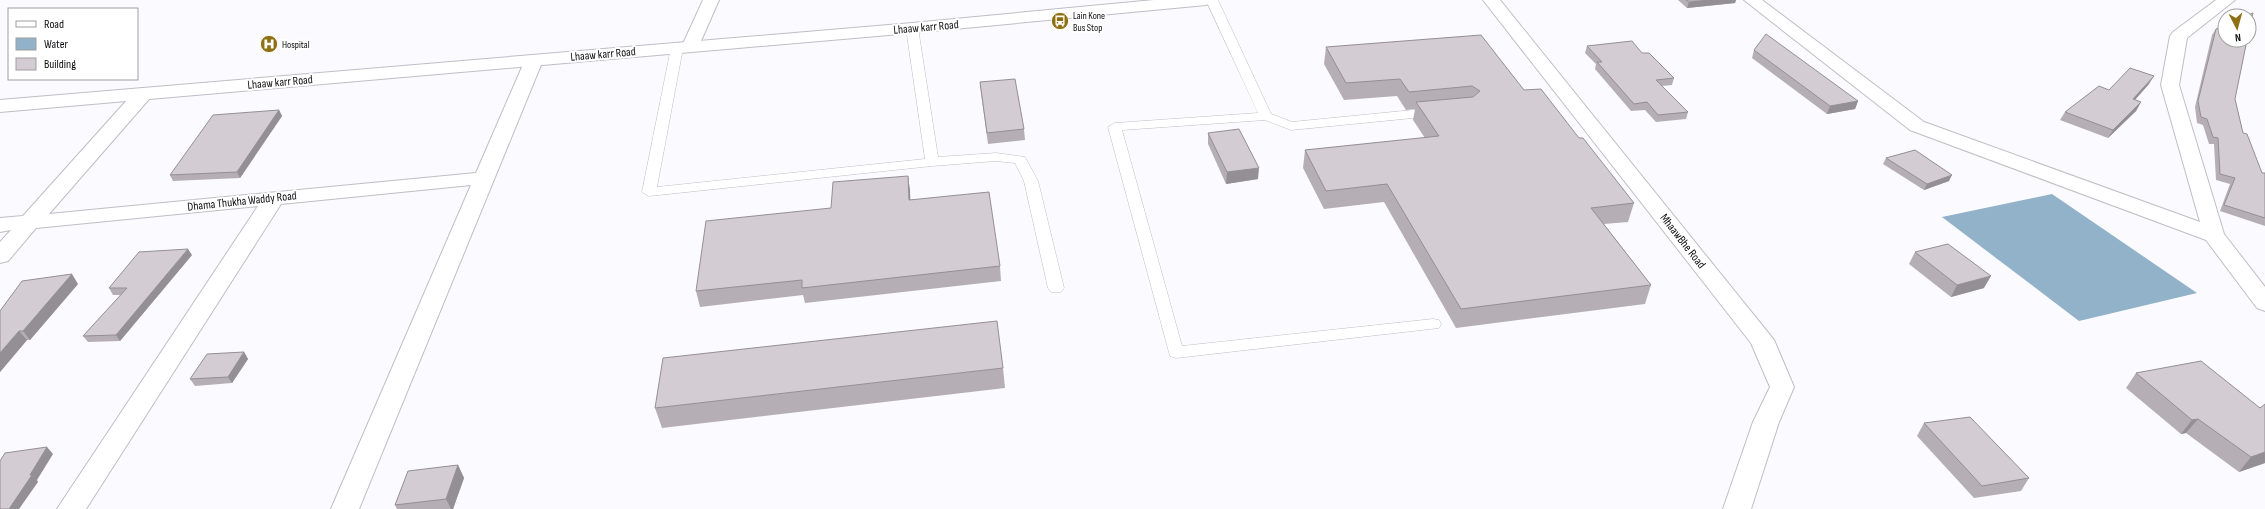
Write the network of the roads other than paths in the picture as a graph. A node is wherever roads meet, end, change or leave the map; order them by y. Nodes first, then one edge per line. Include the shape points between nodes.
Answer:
1 (711, 0) edge
2 (1206, 0) edge
3 (1212, 0) edge
4 (1491, 0) edge
5 (1752, 0) edge
6 (2227, 0) edge
7 (912, 28) junction
8 (684, 47) junction
9 (534, 60) junction
10 (143, 94) junction
11 (0, 106) edge
12 (1446, 111) edge
13 (1266, 116) junction
14 (932, 162) junction
15 (484, 178) junction
16 (274, 198) junction
17 (30, 222) junction
18 (0, 225) edge
19 (2214, 235) junction
20 (0, 256) edge
21 (1056, 288) dead end
22 (2265, 303) edge
23 (1433, 324) dead end
24 (71, 509) edge
25 (344, 509) edge
26 (1737, 509) edge

1 - 8 street
2 - 7 street, Lhaaw karr Road
3 - 13 lane
4 - 26 street, MhaawBhe Road via 1762,340 1782,387 1766,422
5 - 19 street via 1916,126
6 - 19 street via 2179,36 2170,85
7 - 8 street, Lhaaw karr Road
7 - 14 lane
8 - 9 street, Lhaaw karr Road
8 - 14 lane via 649,192
9 - 10 street, Lhaaw karr Road
9 - 15 street
10 - 11 street, Lhaaw karr Road
10 - 17 street
12 - 13 lane via 1291,126
13 - 23 lane via 1114,127 1176,352
14 - 21 lane via 996,157 1020,160 1031,181
15 - 16 street, Dhama Thukha Waddy Road
15 - 25 street
16 - 17 street, Dhama Thukha Waddy Road
16 - 24 street
17 - 18 street, Dhama Thukha Waddy Road
17 - 20 street
19 - 22 street

